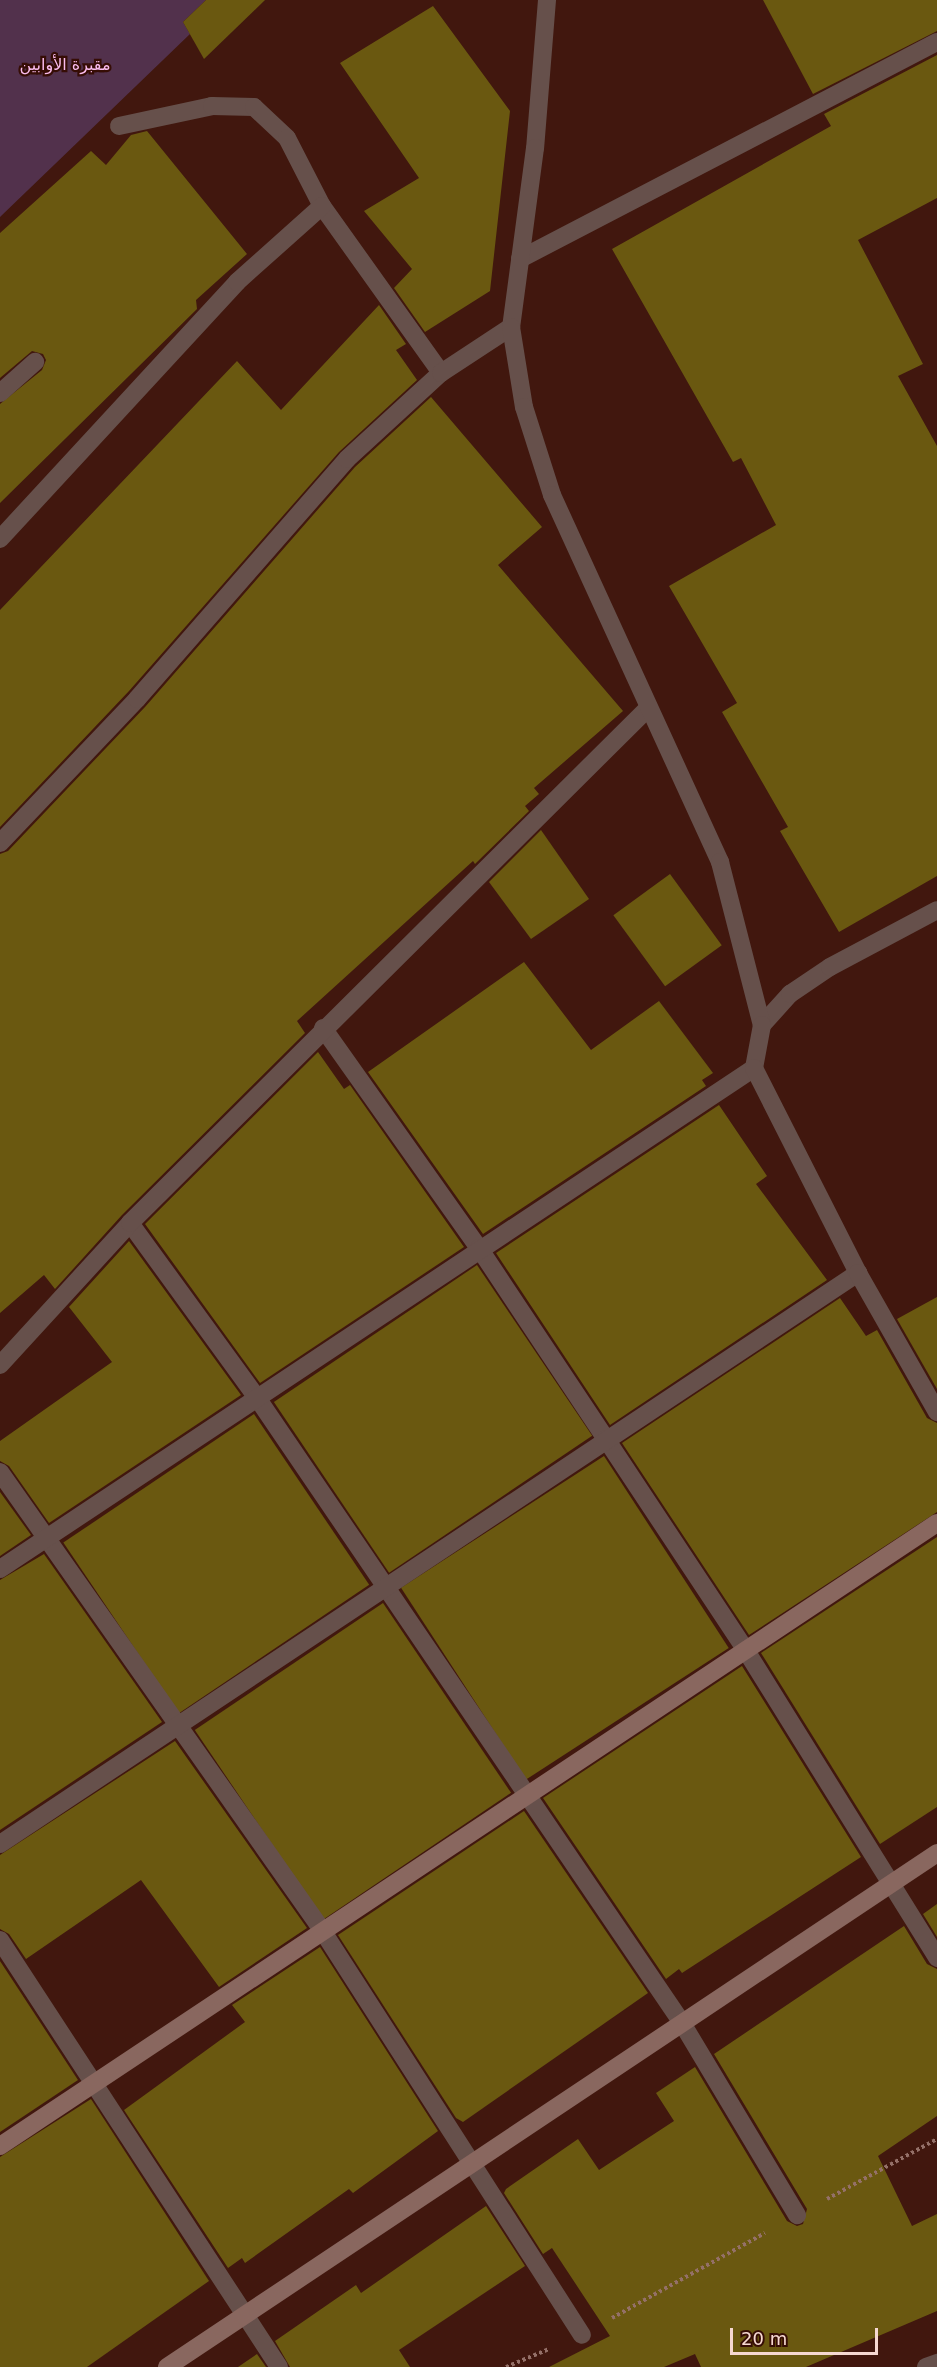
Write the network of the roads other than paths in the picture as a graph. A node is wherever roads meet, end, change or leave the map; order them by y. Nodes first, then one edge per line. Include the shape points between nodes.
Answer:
1 (547, 0) edge
2 (937, 42) edge
3 (119, 126) dead end
4 (322, 206) junction
5 (520, 258) junction
6 (511, 327) junction
7 (35, 362) dead end
8 (441, 373) junction
9 (0, 393) edge
10 (0, 539) edge
11 (647, 709) junction
12 (0, 843) edge
13 (937, 910) edge
14 (762, 1025) junction
15 (323, 1028) junction
16 (754, 1068) junction
17 (130, 1223) junction
18 (479, 1248) junction
19 (858, 1273) junction
20 (0, 1365) edge
21 (258, 1399) junction
22 (937, 1412) edge
23 (606, 1438) junction
24 (0, 1472) edge
25 (937, 1522) edge
26 (48, 1538) junction
27 (0, 1569) edge
28 (388, 1588) junction
29 (745, 1648) junction
30 (181, 1725) junction
31 (526, 1795) junction
32 (0, 1844) edge
33 (937, 1853) edge
34 (892, 1882) junction
35 (322, 1930) junction
36 (0, 1940) edge
37 (937, 1958) edge
38 (682, 2024) junction
39 (93, 2083) junction
40 (0, 2146) edge
41 (471, 2165) junction
42 (797, 2215) road end
43 (245, 2315) junction
44 (582, 2335) road end
45 (937, 2363) edge
46 (167, 2367) edge
47 (279, 2367) edge
48 (926, 2367) edge

1 - 5 street via 535,148
2 - 5 street
3 - 4 street via 212,106 255,107 287,138
4 - 8 street
4 - 10 street via 237,282
5 - 6 street
6 - 8 street
6 - 11 street via 524,407 552,495
7 - 9 street
8 - 12 street via 347,459 137,699
11 - 14 street via 720,862
11 - 15 street
13 - 14 street via 830,967 790,994
14 - 16 street
15 - 17 street
15 - 18 street
16 - 18 street
16 - 19 street
17 - 20 street
17 - 21 street
18 - 21 street
18 - 23 street
19 - 22 street
19 - 23 street
21 - 26 street
21 - 28 street
23 - 28 street
23 - 29 street
24 - 26 street
25 - 29 main road
26 - 27 street
26 - 30 street
28 - 30 street
28 - 31 street
29 - 31 main road
29 - 34 street
30 - 32 street
30 - 35 street
31 - 35 main road
31 - 38 street
33 - 34 main road
34 - 37 street
34 - 38 main road
35 - 39 main road
35 - 41 street
36 - 39 street
38 - 41 main road
38 - 42 street
39 - 40 main road
39 - 43 street
41 - 43 main road
41 - 44 street
43 - 46 main road
43 - 47 street
45 - 48 street

